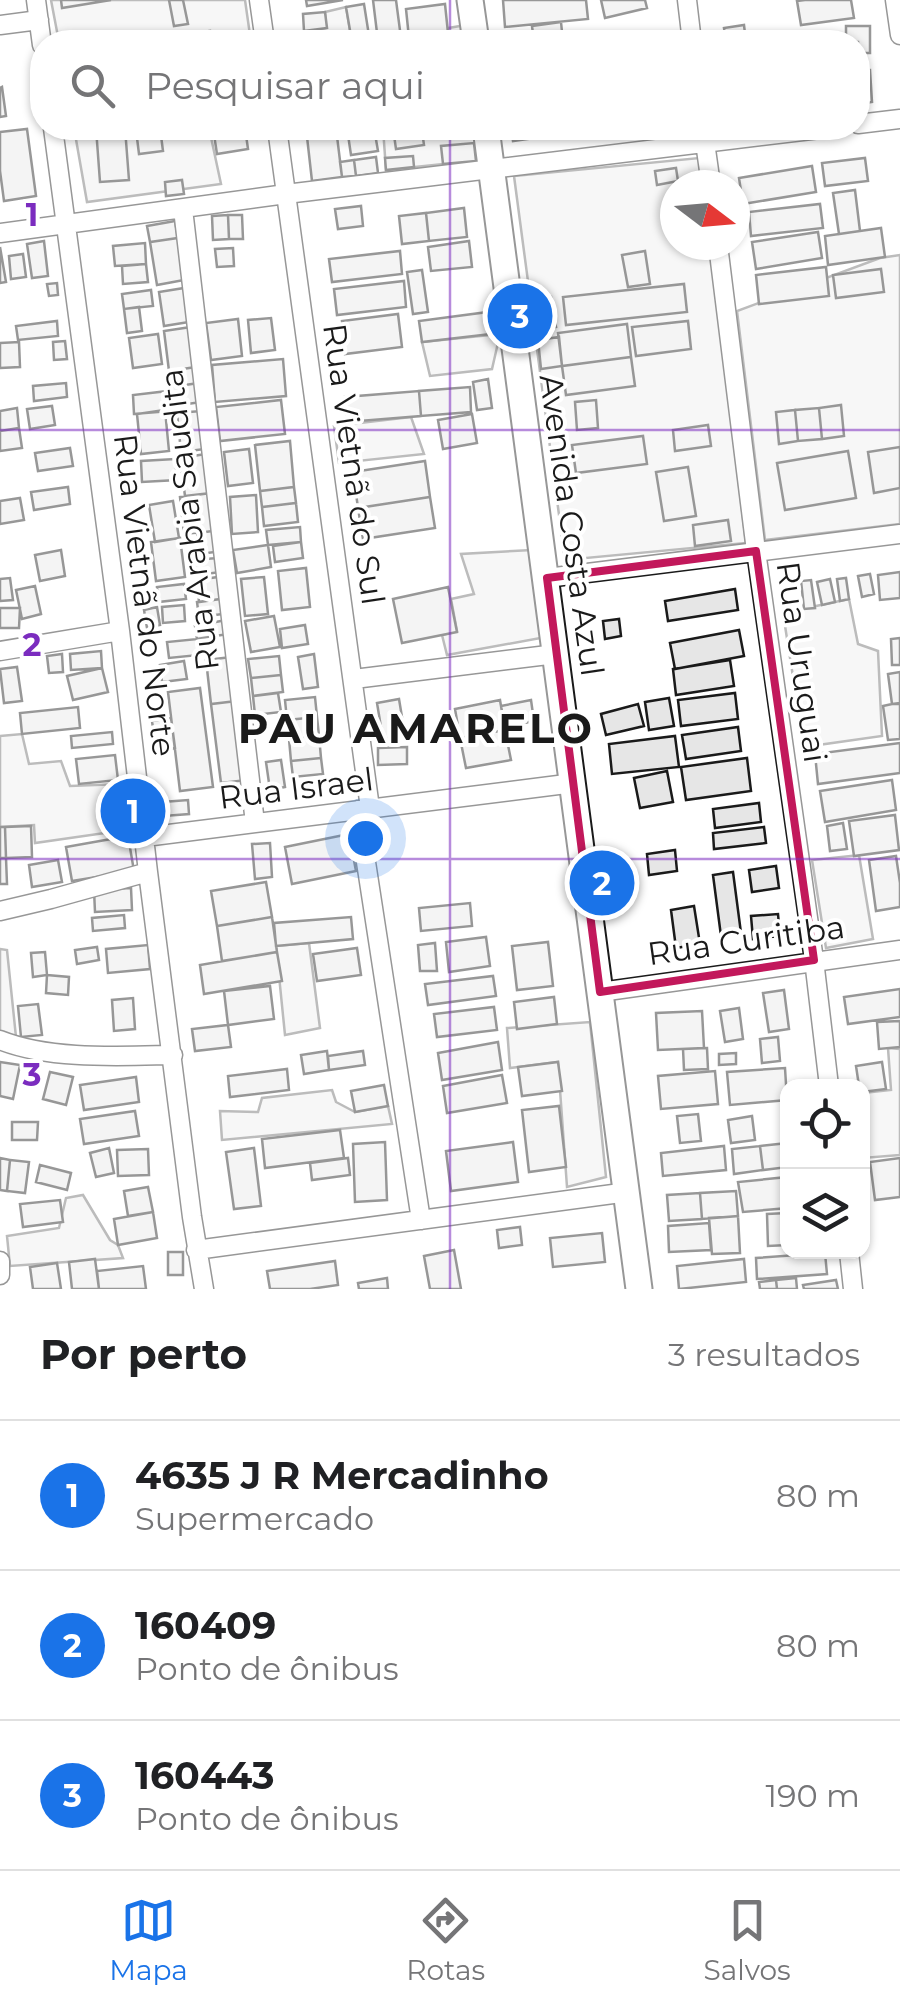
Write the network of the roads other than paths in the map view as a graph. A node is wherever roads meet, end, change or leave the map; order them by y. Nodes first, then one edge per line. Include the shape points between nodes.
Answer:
1 (36, 0) edge
2 (259, 0) edge
3 (470, 0) edge
4 (687, 0) edge
5 (895, 0) edge
6 (39, 20) junction
7 (0, 26) edge
8 (40, 30) edge
9 (263, 30) edge
10 (474, 30) edge
11 (691, 30) edge
12 (900, 35) edge
13 (900, 118) edge
14 (870, 122) edge
15 (56, 140) edge
16 (279, 140) edge
17 (487, 140) edge
18 (673, 140) edge
19 (705, 140) edge
20 (491, 169) junction
21 (709, 170) edge
22 (286, 194) junction
23 (183, 209) junction
24 (67, 222) junction
25 (0, 234) edge
26 (720, 260) edge
27 (900, 534) edge
28 (756, 551) junction
29 (547, 578) junction
30 (120, 631) junction
31 (0, 650) edge
32 (556, 654) junction
33 (354, 678) junction
34 (574, 782) junction
35 (364, 809) junction
36 (254, 824) junction
37 (145, 837) junction
38 (148, 872) junction
39 (0, 911) edge
40 (900, 950) edge
41 (814, 960) junction
42 (600, 992) junction
43 (0, 1040) edge
44 (173, 1063) junction
45 (828, 1079) edge
46 (628, 1192) junction
47 (421, 1220) junction
48 (196, 1250) junction
49 (850, 1259) edge
50 (0, 1261) edge
51 (0, 1275) edge
52 (204, 1289) edge
53 (639, 1289) edge
54 (853, 1289) edge

1 - 6 street
2 - 9 street
3 - 10 street
4 - 11 street
5 - 12 street
6 - 7 street
6 - 8 street
13 - 14 street
15 - 24 street, Rua Vietnã do Norte
16 - 22 street, Rua Vietnã do Sul
17 - 20 street, Avenida Costa Azul
18 - 20 street
19 - 21 street
20 - 22 street
20 - 29 street, Avenida Costa Azul
22 - 23 street
22 - 33 street, Rua Vietnã do Sul
23 - 24 street
23 - 36 street, Rua Arabia Saudita
24 - 25 street
24 - 30 street, Rua Vietnã do Norte
26 - 28 street, Rua Uruguai
27 - 28 street
28 - 29 street
28 - 41 street, Rua Uruguai
29 - 32 street, Avenida Costa Azul
30 - 31 street
30 - 37 street, Rua Vietnã do Norte
32 - 33 street
32 - 34 street, Avenida Costa Azul
33 - 35 street, Rua Vietnã do Sul
34 - 35 street, Rua Israel
34 - 42 street, Avenida Costa Azul
35 - 36 street, Rua Israel
35 - 47 street, Rua Vietnã do Sul
36 - 37 street, Rua Israel
37 - 38 street, Rua Vietnã do Norte
38 - 39 street
38 - 44 street, Rua Vietnã do Norte
40 - 41 street, Rua Curitiba
41 - 42 street, Rua Curitiba
41 - 45 street, Rua Uruguai
42 - 46 street, Avenida Costa Azul
43 - 44 street
44 - 48 street, Rua Vietnã do Norte
46 - 47 street
46 - 53 street, Avenida Costa Azul
47 - 48 street
48 - 52 street, Rua Vietnã do Norte
49 - 54 street
50 - 51 street

